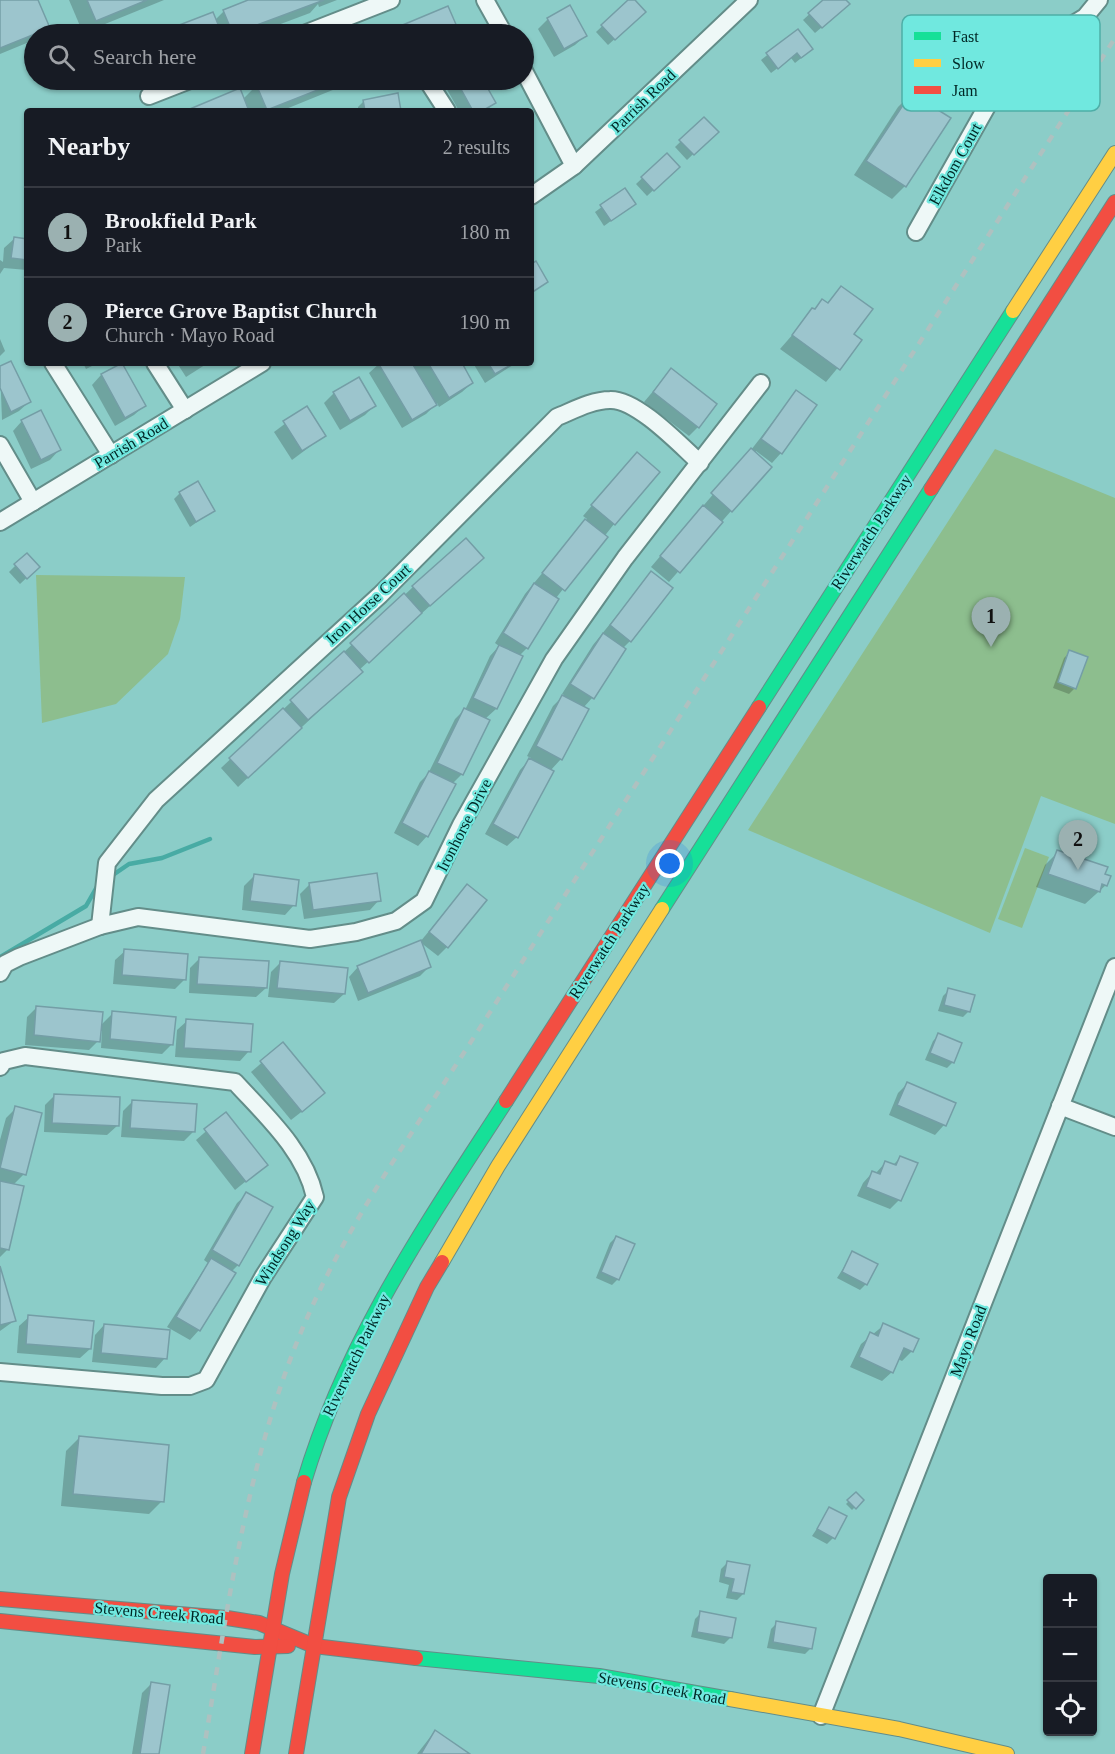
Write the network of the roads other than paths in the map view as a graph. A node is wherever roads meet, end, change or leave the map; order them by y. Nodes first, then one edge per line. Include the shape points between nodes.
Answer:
1 (391, 0) edge
2 (485, 0) edge
3 (749, 0) edge
4 (1099, 0) edge
5 (1087, 15) edge
6 (330, 24) edge
7 (498, 24) edge
8 (164, 90) edge
9 (433, 90) edge
10 (534, 90) edge
11 (149, 96) dead end
12 (445, 108) edge
13 (985, 111) edge
14 (1115, 153) edge
15 (574, 166) junction
16 (534, 194) edge
17 (1115, 202) edge
18 (916, 232) dead end
19 (55, 366) edge
20 (157, 366) edge
21 (257, 366) edge
22 (761, 383) dead end
23 (185, 410) junction
24 (0, 445) edge
25 (111, 454) junction
26 (700, 463) junction
27 (33, 502) junction
28 (0, 522) edge
29 (100, 926) junction
30 (1115, 967) edge
31 (0, 973) edge
32 (0, 1067) edge
33 (1060, 1106) junction
34 (1115, 1127) edge
35 (0, 1372) edge
36 (0, 1599) edge
37 (0, 1621) edge
38 (273, 1629) junction
39 (314, 1646) junction
40 (270, 1647) junction
41 (821, 1716) junction
42 (252, 1754) edge
43 (296, 1754) edge
44 (1007, 1754) edge

1 - 6 street
2 - 7 street
3 - 15 street, Parrish Road
4 - 5 street, Elkdom Court
8 - 11 street
9 - 12 street
10 - 15 street
13 - 18 street, Elkdom Court
14 - 38 main road, Riverwatch Parkway via 397,1270 332,1399 301,1488
15 - 16 street, Parrish Road
17 - 39 main road, Riverwatch Parkway via 504,1156 427,1287 368,1414 339,1497
19 - 25 street
20 - 23 street
21 - 23 street, Parrish Road
22 - 26 street, Ironhorse Drive
23 - 25 street, Parrish Road
24 - 27 street
25 - 27 street, Parrish Road
26 - 29 street, Ironhorse Drive via 625,558 554,659 424,901 396,921 310,939 138,917
26 - 29 street, Iron Horse Court via 637,409 611,399 557,417 380,595 156,800 106,863
27 - 28 street, Parrish Road
29 - 31 street, Ironhorse Drive via 19,957 5,964
30 - 33 street, Mayo Road
32 - 35 street, Windsong Way via 4,1061 25,1056 235,1082 292,1148 311,1176 315,1197 263,1276 206,1380 190,1386 162,1386
33 - 34 street
33 - 41 street, Mayo Road
36 - 38 main road, Stevens Creek Road via 227,1618
37 - 40 main road, Stevens Creek Road
38 - 39 main road, Stevens Creek Road
38 - 40 main road, Riverwatch Parkway
39 - 40 main road, Stevens Creek Road
39 - 41 main road, Stevens Creek Road via 598,1676
39 - 43 main road, Riverwatch Parkway
40 - 42 main road, Riverwatch Parkway
41 - 44 main road, Stevens Creek Road

